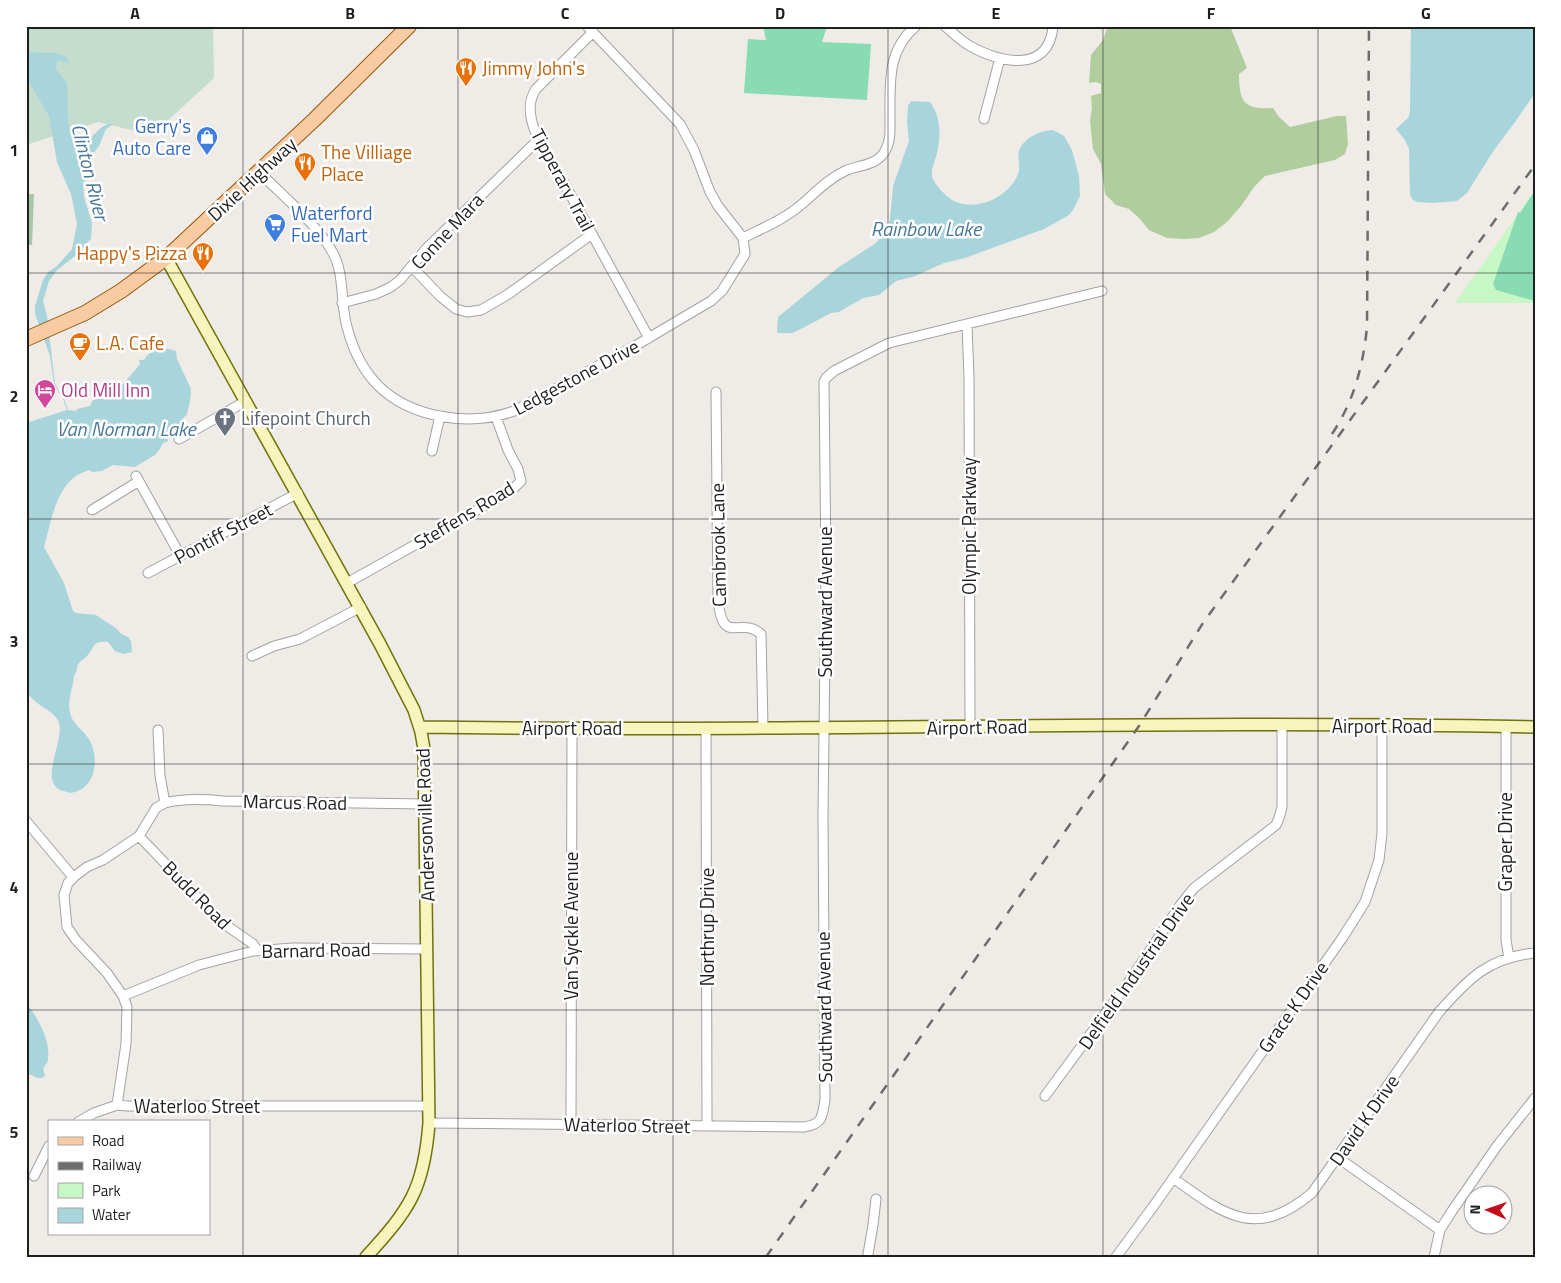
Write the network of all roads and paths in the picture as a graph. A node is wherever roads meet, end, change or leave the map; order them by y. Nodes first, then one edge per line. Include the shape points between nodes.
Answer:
1 (409, 26) edge
2 (916, 26) edge
3 (945, 26) edge
4 (1053, 26) edge
5 (590, 29) edge
6 (1000, 58) junction
7 (984, 119) dead end
8 (538, 139) junction
9 (259, 172) junction
10 (592, 234) junction
11 (743, 238) junction
12 (166, 258) junction
13 (412, 267) junction
14 (1102, 291) dead end
15 (342, 303) junction
16 (967, 325) junction
17 (649, 338) junction
18 (26, 339) edge
19 (716, 392) dead end
20 (246, 401) junction
21 (440, 416) junction
22 (496, 417) junction
23 (179, 439) dead end
24 (432, 451) dead end
25 (298, 493) junction
26 (92, 510) dead end
27 (180, 555) junction
28 (148, 574) dead end
29 (347, 583) junction
30 (360, 607) junction
31 (252, 656) dead end
32 (1282, 726) junction
33 (1382, 726) junction
34 (970, 727) junction
35 (1506, 727) junction
36 (1535, 727) edge
37 (420, 728) junction
38 (572, 728) junction
39 (706, 728) junction
40 (763, 728) junction
41 (824, 728) junction
42 (158, 730) dead end
43 (165, 803) junction
44 (425, 804) junction
45 (26, 821) edge
46 (139, 836) junction
47 (73, 878) junction
48 (427, 949) junction
49 (257, 950) junction
50 (1535, 953) edge
51 (1509, 958) junction
52 (123, 996) junction
53 (1046, 1096) dead end
54 (1535, 1098) edge
55 (117, 1105) junction
56 (428, 1106) junction
57 (822, 1117) joint
58 (82, 1120) edge
59 (429, 1123) junction
60 (571, 1124) junction
61 (707, 1126) junction
62 (48, 1148) edge
63 (1337, 1157) junction
64 (34, 1176) dead end
65 (1173, 1178) junction
66 (876, 1200) dead end
67 (1440, 1230) junction
68 (867, 1256) edge
69 (366, 1257) edge
70 (1116, 1257) edge
71 (1434, 1257) edge

1 - 9 main road, Dixie Highway
2 - 11 street via 895,52 890,90 890,134 884,153 879,159 834,177 791,212
3 - 6 street via 968,45
4 - 6 street via 1044,52 1024,61
5 - 8 street, Tipperary Trail via 533,94 530,112
5 - 11 street via 680,124 710,192
6 - 7 street
8 - 10 street, Tipperary Trail
8 - 13 street, Conne Mara
9 - 12 main road, Dixie Highway
9 - 15 street, Ledgestone Drive via 329,246 338,264
10 - 13 street via 482,310 467,312 456,308
10 - 17 street, Tipperary Trail
11 - 17 street, Ledgestone Drive via 745,254 722,292
12 - 18 main road, Dixie Highway via 85,312
12 - 20 street, Andersonville Road
13 - 15 street, Conne Mara via 391,287
14 - 16 street, Southward Avenue
15 - 21 street, Ledgestone Drive via 354,350 367,373 405,406
16 - 34 street, Olympic Parkway
16 - 41 street, Southward Avenue via 889,343 834,371 824,382
17 - 22 street, Ledgestone Drive via 514,411
19 - 40 street, Cambrook Lane via 720,617 729,627 748,628 761,634
20 - 23 street
20 - 25 street, Andersonville Road
21 - 22 street, Ledgestone Drive via 469,420
21 - 24 street
22 - 29 street, Steffens Road via 518,470 521,481 518,485
25 - 27 street, Pontiff Street
25 - 29 street, Andersonville Road
26 - 27 street via 137,479
27 - 28 street, Pontiff Street
29 - 30 street, Andersonville Road
30 - 31 street via 300,639
30 - 37 street, Andersonville Road via 410,702
32 - 33 street, Airport Road
32 - 34 street, Airport Road
32 - 53 street, Delfield Industrial Drive via 1280,818 1194,888
33 - 35 street, Airport Road
33 - 65 street, Grace K Drive via 1381,847 1365,902
34 - 41 street, Airport Road
35 - 36 street, Airport Road
35 - 51 street, Graper Drive via 1506,940
37 - 38 street, Airport Road
37 - 44 street, Andersonville Road via 424,749
38 - 39 street, Airport Road
38 - 60 street, Van Syckle Avenue
39 - 40 street, Airport Road
39 - 61 street, Northrup Drive
40 - 41 street, Airport Road
41 - 57 street, Southward Avenue via 825,1100
42 - 43 street
43 - 44 street, Marcus Road via 196,799
43 - 46 street via 156,808
44 - 48 street, Andersonville Road
45 - 47 street
46 - 47 street via 103,860 87,866
46 - 49 street, Budd Road via 220,920
47 - 52 street via 64,895 67,927
48 - 49 street, Barnard Road
48 - 56 street, Andersonville Road
49 - 52 street, Barnard Road via 199,965
50 - 51 street, David K Drive
51 - 63 street, David K Drive via 1482,971 1459,989 1439,1012
52 - 55 street via 127,1007 126,1044
54 - 67 street via 1497,1146
55 - 56 street, Waterloo Street
55 - 58 street
56 - 59 street, Andersonville Road
57 - 61 street, Waterloo Street via 818,1123 804,1127
59 - 60 street, Waterloo Street
59 - 69 street, Andersonville Road via 427,1152 417,1188 409,1205
60 - 61 street, Waterloo Street
62 - 64 street
63 - 65 street, David K Drive via 1312,1193 1296,1206 1277,1215 1258,1218 1225,1213
63 - 67 street
65 - 70 street, Grace K Drive
66 - 68 street
67 - 71 street

